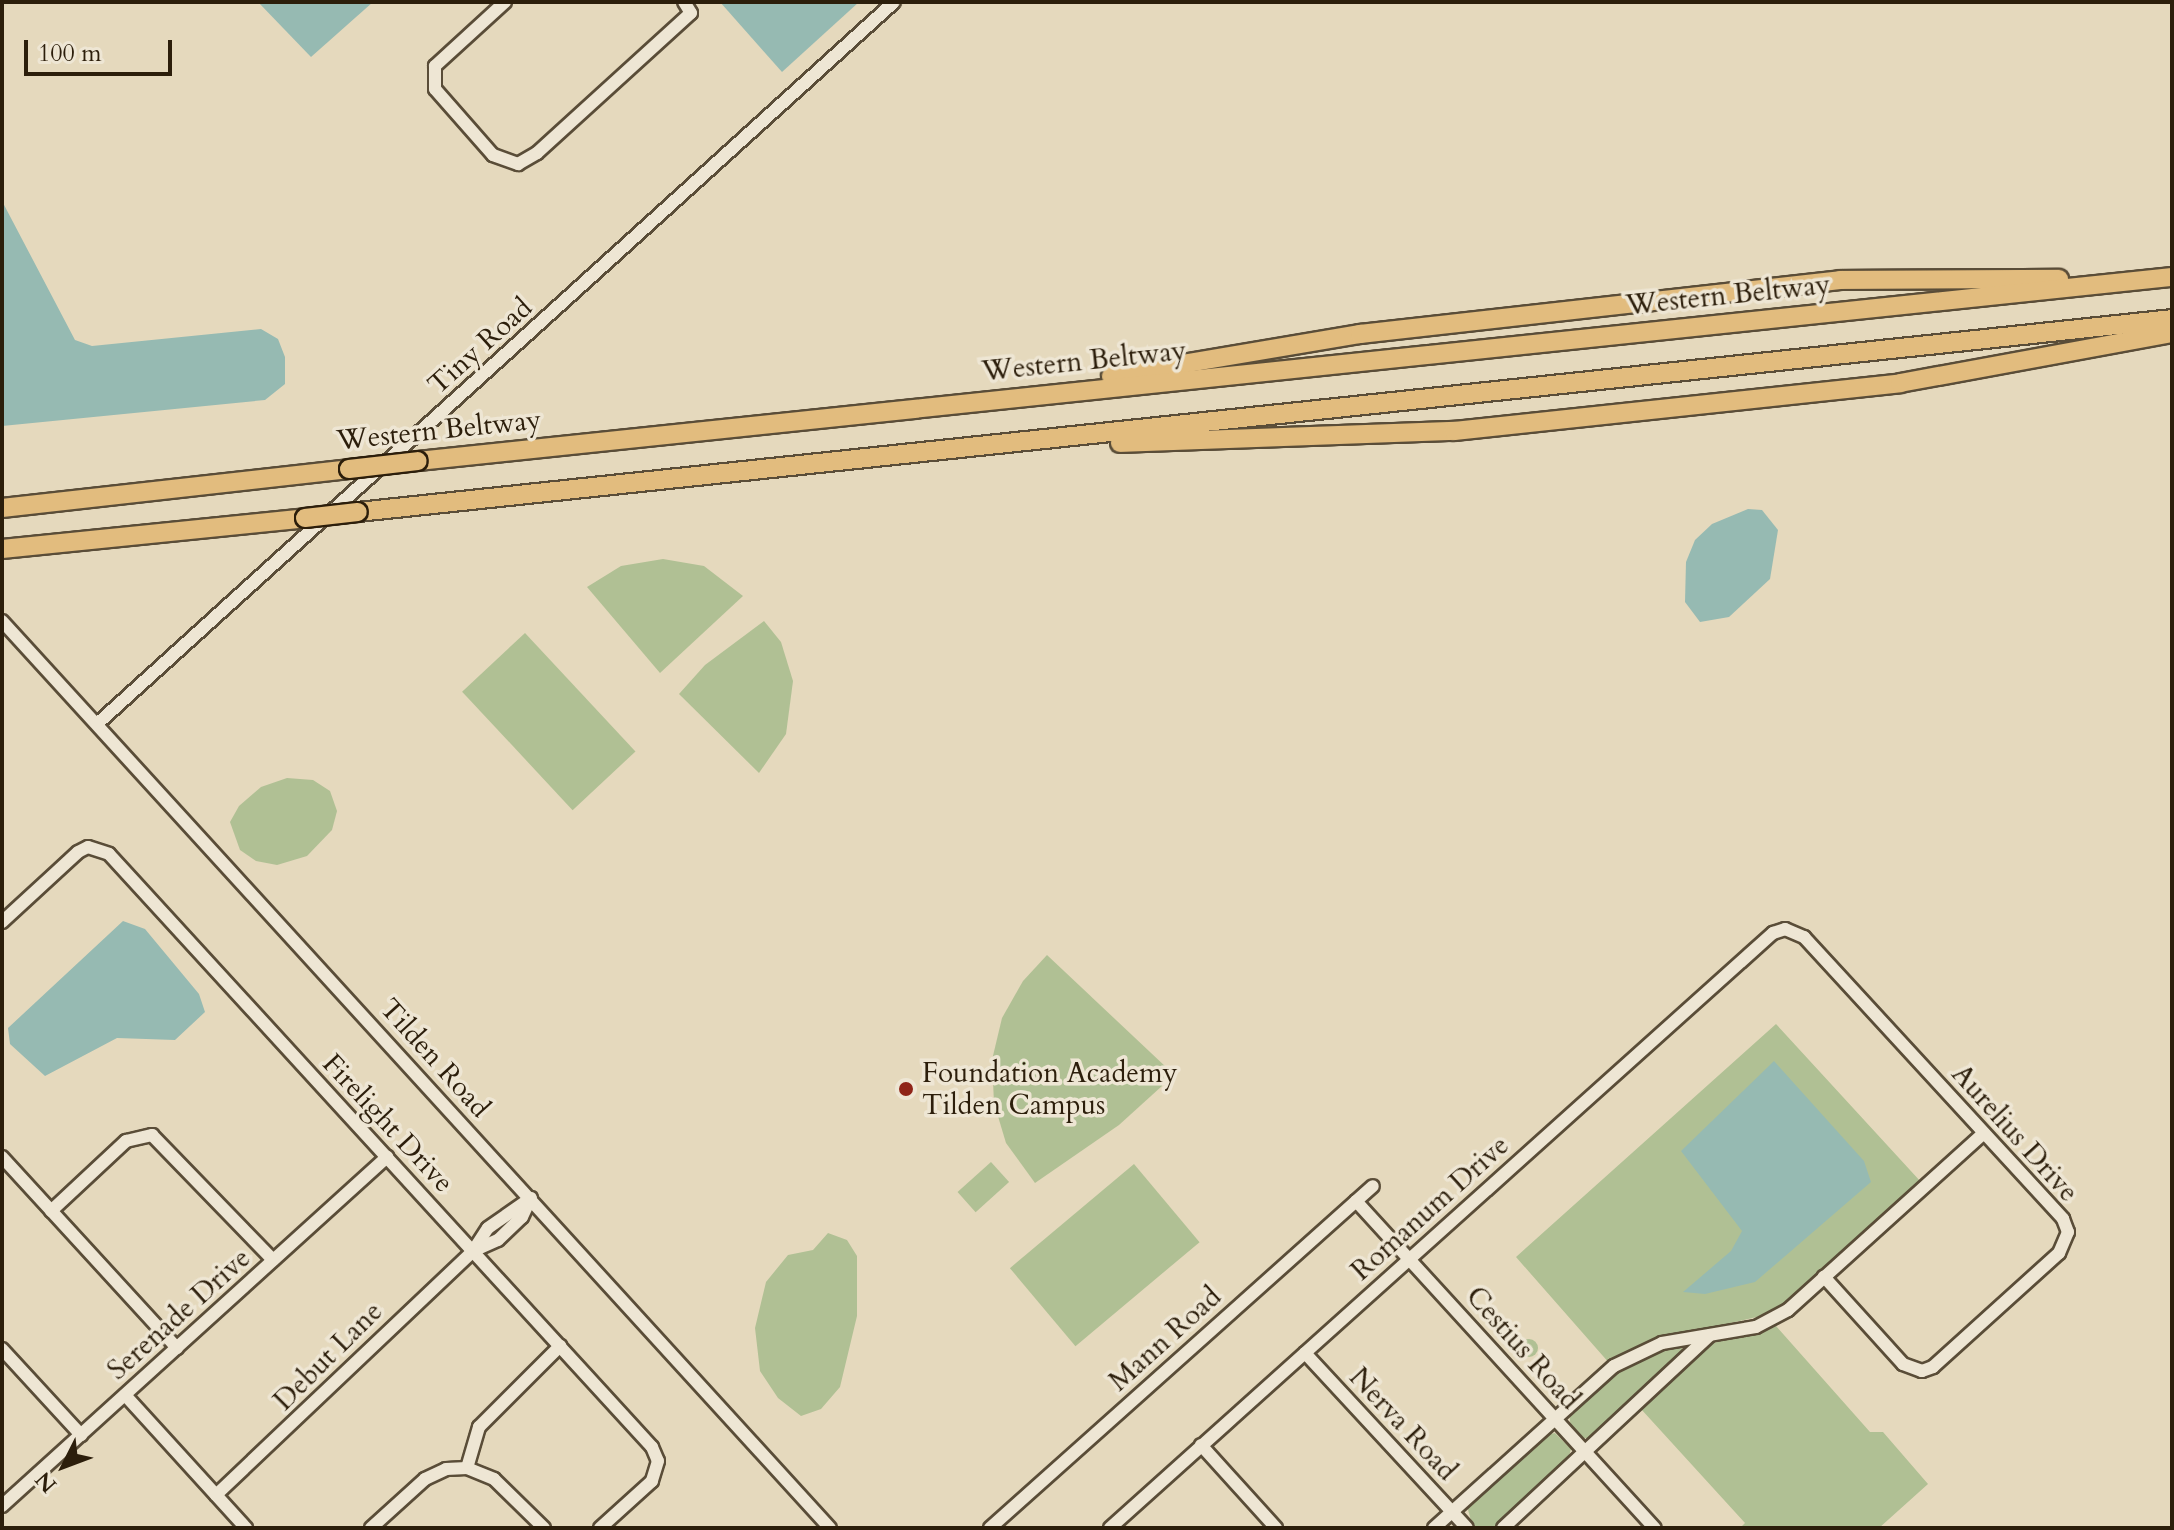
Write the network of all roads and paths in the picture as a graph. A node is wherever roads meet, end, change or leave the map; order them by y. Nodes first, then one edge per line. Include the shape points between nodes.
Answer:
1 (505, 2) edge
2 (894, 2) edge
3 (687, 8) edge
4 (2172, 277) edge
5 (2133, 281) junction
6 (2172, 319) edge
7 (2172, 333) edge
8 (988, 399) junction
9 (1009, 445) junction
10 (2, 508) edge
11 (2, 549) edge
12 (2, 621) edge
13 (97, 724) junction
14 (2, 922) edge
15 (1785, 929) joint
16 (1984, 1133) junction
17 (2, 1157) edge
18 (387, 1157) junction
19 (1373, 1186) dead end
20 (531, 1198) junction
21 (1356, 1201) junction
22 (51, 1211) junction
23 (496, 1222) junction
24 (505, 1233) junction
25 (473, 1251) junction
26 (1409, 1259) junction
27 (273, 1260) junction
28 (1824, 1277) junction
29 (1710, 1335) junction
30 (560, 1346) junction
31 (177, 1348) junction
32 (2, 1349) edge
33 (1305, 1353) junction
34 (125, 1395) junction
35 (1554, 1418) junction
36 (81, 1435) junction
37 (1201, 1445) junction
38 (1586, 1453) junction
39 (467, 1468) junction
40 (216, 1495) junction
41 (2, 1506) edge
42 (1452, 1512) junction
43 (246, 1528) edge
44 (371, 1528) edge
45 (544, 1528) edge
46 (600, 1528) edge
47 (830, 1528) edge
48 (990, 1528) edge
49 (1110, 1528) edge
50 (1276, 1528) edge
51 (1434, 1528) edge
52 (1467, 1528) edge
53 (1503, 1528) edge
54 (1655, 1528) edge

1 - 3 street via 435,66 435,89 493,155 518,164 537,153
2 - 13 street, Tiny Road
4 - 5 highway, Western Beltway
5 - 8 highway, Western Beltway
5 - 8 highway via 1840,280 1360,334
6 - 9 highway
7 - 9 highway via 1900,383 1454,431 1314,440
8 - 10 highway, Western Beltway, bridge
9 - 11 highway, bridge
12 - 13 street, Tilden Road
13 - 20 street, Tilden Road
14 - 18 street, Firelight Drive via 78,852 88,847 109,854
15 - 16 street, Aurelius Drive via 1804,937
15 - 26 street, Romanum Drive via 1773,933
16 - 28 street
16 - 28 street, Aurelius Drive via 2063,1219 2066,1243 2048,1264 1933,1367 1922,1371 1903,1364
17 - 22 street
18 - 25 street, Firelight Drive
18 - 27 street, Serenade Drive
19 - 21 street, Mann Road
20 - 23 street, Debut Lane
20 - 24 street, Debut Lane via 522,1217
20 - 47 street, Tilden Road
21 - 26 street, Cestius Road
21 - 48 street, Mann Road
22 - 27 street via 126,1141 152,1135
22 - 31 street
23 - 24 street
23 - 25 street, Debut Lane
24 - 25 street, Debut Lane
25 - 30 street, Firelight Drive
25 - 40 street, Debut Lane
26 - 33 street, Romanum Drive
26 - 35 street, Cestius Road
27 - 31 street, Serenade Drive
28 - 29 street via 1774,1319
29 - 35 street via 1635,1353
29 - 38 street
30 - 39 street via 479,1427
30 - 46 street, Firelight Drive via 652,1447 658,1461 652,1481
31 - 34 street, Serenade Drive
32 - 36 street
33 - 37 street, Romanum Drive
33 - 42 street, Nerva Road
34 - 36 street, Serenade Drive
34 - 40 street
35 - 38 street, Cestius Road
35 - 42 street
36 - 41 street, Serenade Drive
37 - 49 street, Romanum Drive
37 - 50 street
38 - 53 street
38 - 54 street, Cestius Road
39 - 44 street via 446,1469 425,1479
39 - 45 street via 494,1479
40 - 43 street
42 - 51 street
42 - 52 street, Nerva Road

